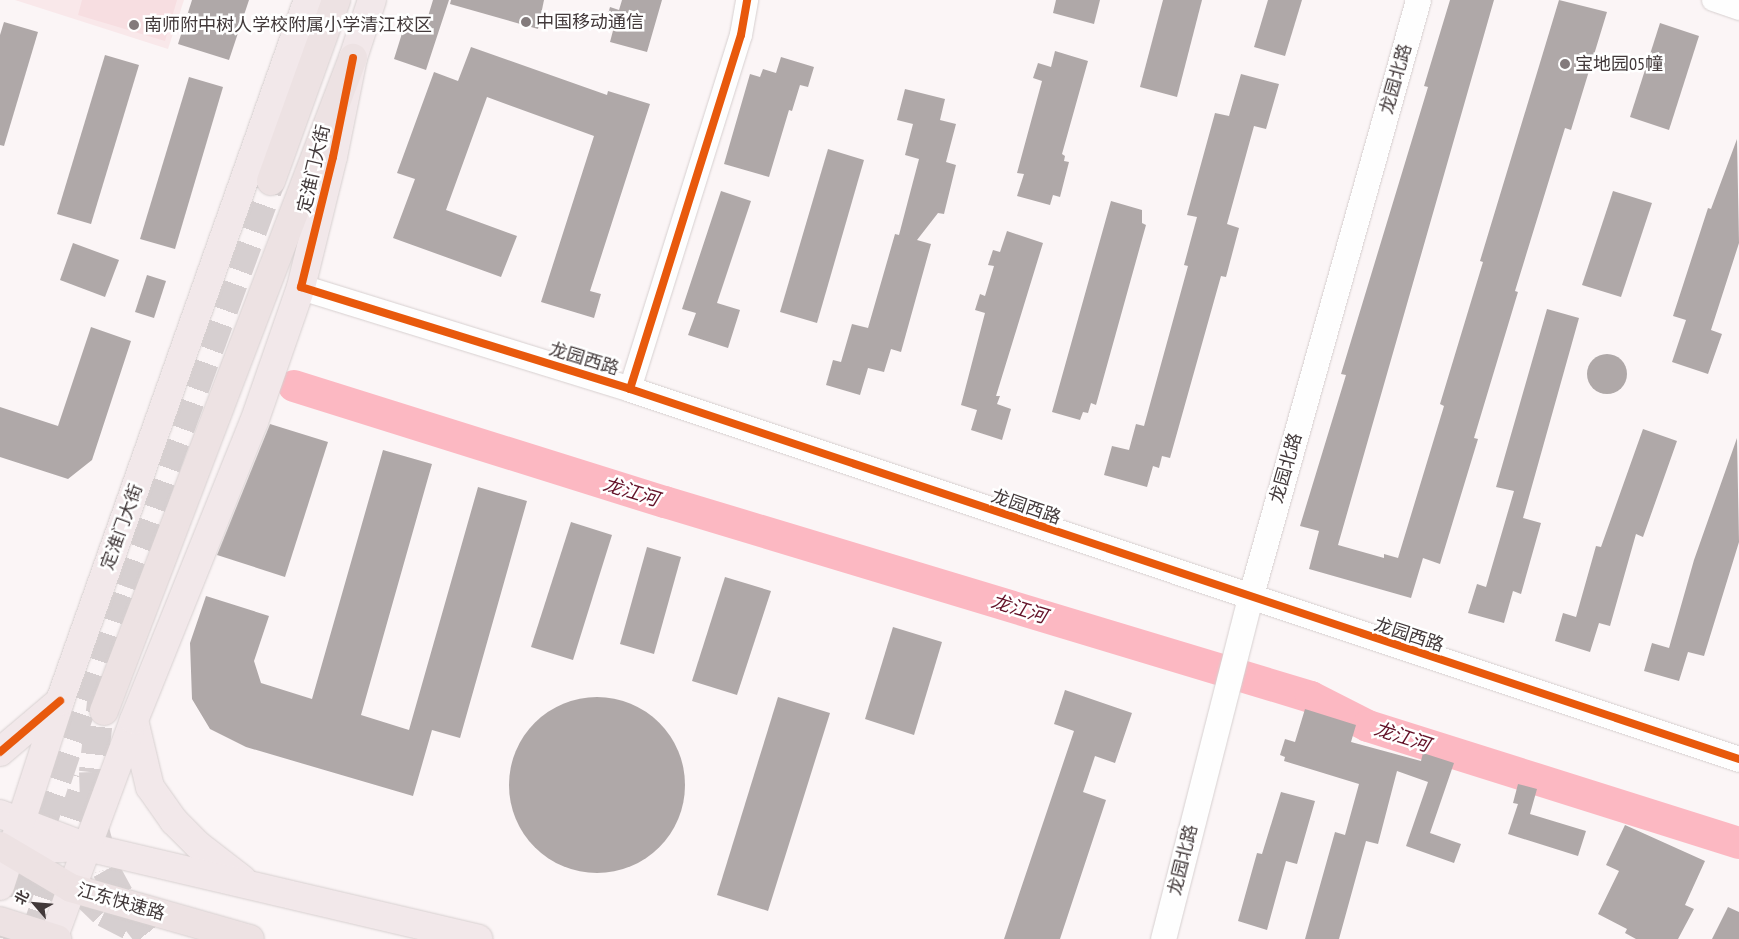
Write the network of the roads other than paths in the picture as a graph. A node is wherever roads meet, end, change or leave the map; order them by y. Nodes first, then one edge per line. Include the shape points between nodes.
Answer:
1 (308, 0) edge
2 (336, 0) edge
3 (372, 0) edge
4 (747, 0) edge
5 (1418, 0) edge
6 (1713, 0) edge
7 (1739, 9) edge
8 (353, 58) junction
9 (271, 181) tunnel mouth
10 (301, 287) junction
11 (630, 389) junction
12 (1250, 598) junction
13 (60, 701) junction
14 (104, 712) tunnel mouth
15 (134, 720) junction
16 (0, 752) edge
17 (1739, 759) edge
18 (10, 817) edge
19 (87, 847) junction
20 (6, 848) edge
21 (0, 886) edge
22 (252, 886) junction
23 (71, 888) junction
24 (0, 921) edge
25 (54, 939) edge
26 (250, 939) edge
27 (478, 939) edge
28 (1163, 939) edge

1 - 13 main road, 定淮门大街
2 - 9 highway
3 - 8 main road, 定淮门大街
4 - 11 street via 741,35
5 - 12 main road, 龙园北路
6 - 7 street
8 - 10 main road, 定淮门大街
8 - 14 highway
10 - 11 main road, 龙园西路
10 - 15 main road, 定淮门大街 via 254,422
11 - 12 main road, 龙园西路
12 - 17 main road, 龙园西路
12 - 28 main road, 龙园北路
13 - 16 main road
13 - 18 main road, 定淮门大街
15 - 19 main road, 定淮门大街
15 - 22 main road via 150,787 174,821 198,845
18 - 19 main road
18 - 20 main road, 定淮门大街
19 - 20 main road
19 - 22 main road
19 - 23 main road, 定淮门大街
20 - 21 main road, 定淮门大街
20 - 23 highway, 江东快速路
22 - 27 main road
23 - 25 main road, 定淮门大街
23 - 26 highway, 江东快速路
24 - 25 highway

